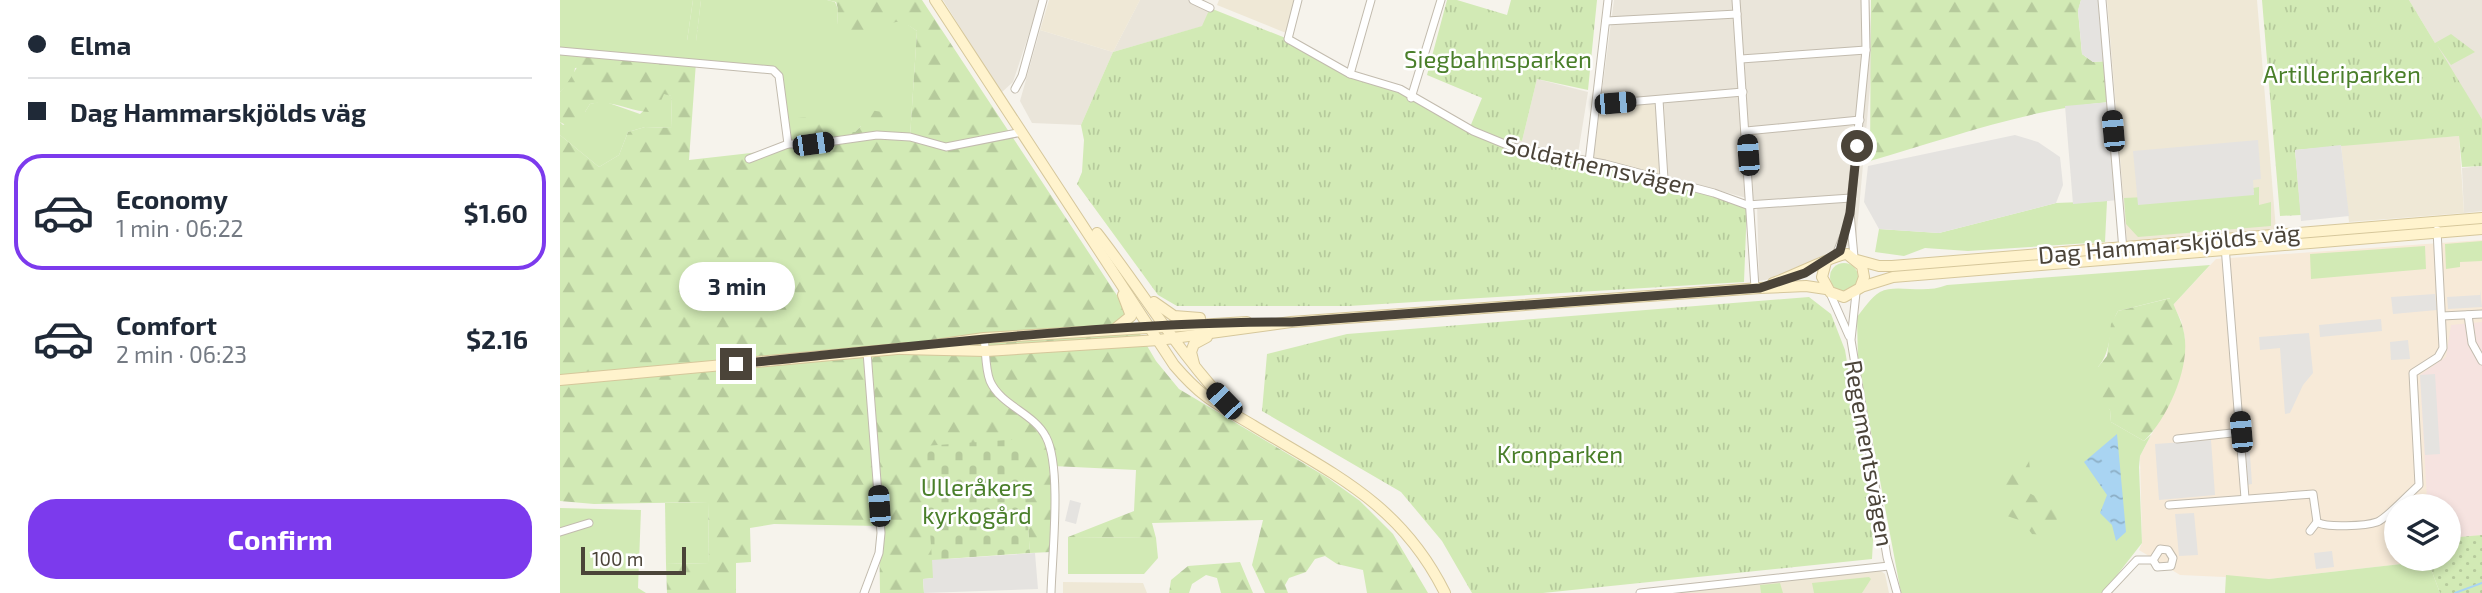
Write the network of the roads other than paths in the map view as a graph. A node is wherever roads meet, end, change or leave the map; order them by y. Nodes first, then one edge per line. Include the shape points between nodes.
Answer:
1 (935, 0) edge
2 (1043, 0) edge
3 (1193, 0) edge
4 (1298, 0) edge
5 (1371, 0) edge
6 (1441, 0) edge
7 (1608, 0) edge
8 (1736, 0) edge
9 (1864, 0) edge
10 (2102, 0) edge
11 (1210, 8) dead end
12 (1737, 14) junction
13 (1606, 21) junction
14 (1866, 50) junction
15 (560, 51) edge
16 (1741, 60) junction
17 (1350, 74) junction
18 (1015, 89) dead end
19 (1743, 92) junction
20 (1411, 97) junction
21 (1659, 100) junction
22 (1597, 102) junction
23 (1860, 120) junction
24 (1746, 131) junction
25 (1022, 132) junction
26 (788, 144) junction
27 (749, 159) dead end
28 (1589, 162) junction
29 (1047, 169) junction
30 (1664, 179) junction
31 (1851, 198) junction
32 (1752, 205) junction
33 (1850, 213) junction
34 (2482, 218) edge
35 (2437, 226) junction
36 (2482, 229) edge
37 (2225, 244) junction
38 (2123, 253) junction
39 (1856, 258) junction
40 (1831, 259) junction
41 (1118, 279) junction
42 (1758, 288) junction
43 (1858, 290) junction
44 (1828, 291) junction
45 (1145, 295) junction
46 (2482, 314) edge
47 (2468, 315) junction
48 (2442, 316) junction
49 (1226, 326) junction
50 (1165, 327) junction
51 (1151, 328) junction
52 (1112, 331) junction
53 (984, 338) junction
54 (1172, 338) junction
55 (1159, 340) junction
56 (1851, 340) junction
57 (1128, 342) junction
58 (902, 349) junction
59 (986, 351) junction
60 (867, 352) junction
61 (2482, 360) edge
62 (1174, 365) junction
63 (1195, 370) junction
64 (560, 380) edge
65 (1241, 418) junction
66 (2241, 432) junction
67 (2177, 439) dead end
68 (2245, 498) junction
69 (2169, 505) dead end
70 (2317, 522) junction
71 (589, 523) dead end
72 (2310, 531) dead end
73 (560, 532) edge
74 (2153, 560) dead end
75 (1889, 566) junction
76 (866, 592) edge
77 (1051, 593) edge
78 (1445, 593) edge
79 (1640, 593) edge
80 (1897, 593) edge
81 (2106, 593) edge

1 - 25 main road
2 - 18 street
3 - 11 street
4 - 17 street, Soldathemsvägen via 1288,39
5 - 17 street
6 - 20 street
7 - 13 street
8 - 12 street
9 - 14 street
10 - 38 street
12 - 13 street
12 - 16 street
13 - 22 street
14 - 16 street
14 - 23 street
15 - 26 street via 773,70 779,76
16 - 19 street
17 - 20 street, Soldathemsvägen via 1387,84
19 - 21 street
19 - 24 street
20 - 28 street, Soldathemsvägen via 1497,142
21 - 22 street
21 - 30 street
22 - 28 street
23 - 24 street
23 - 31 street
24 - 32 street
25 - 26 street via 946,147 910,137 877,135
25 - 29 main road
26 - 27 street
28 - 30 street, Soldathemsvägen
29 - 41 main road
29 - 45 main road
30 - 32 street, Soldathemsvägen
31 - 32 street, Soldathemsvägen
31 - 33 street
32 - 42 street
33 - 39 street
33 - 40 street via 1845,240
34 - 35 main road, Dag Hammarskjölds väg
35 - 36 main road, Dag Hammarskjölds väg
35 - 37 main road, Dag Hammarskjölds väg
35 - 48 street
37 - 38 main road, Dag Hammarskjölds väg
37 - 66 street
38 - 39 main road, Dag Hammarskjölds väg via 1892,266
38 - 43 main road, Dag Hammarskjölds väg via 1893,277
39 - 40 main road
39 - 43 main road via 1864,273
40 - 42 main road
40 - 44 main road via 1822,277
41 - 51 main road
41 - 52 main road via 1131,316
42 - 44 main road via 1806,286
42 - 49 main road
43 - 44 main road via 1844,297
43 - 56 street, Regementsvägen
44 - 56 street, Regementsvägen
45 - 49 main road via 1174,316
45 - 50 main road
46 - 47 street
47 - 48 street
47 - 61 street via 2472,343
48 - 70 street via 2443,348 2438,357 2413,373 2419,485 2378,522 2324,526
49 - 50 main road
49 - 54 main road
49 - 63 main road via 1194,344
50 - 51 main road
50 - 54 main road
51 - 52 main road
51 - 55 main road
52 - 53 main road
53 - 58 main road
53 - 59 street
54 - 55 main road
54 - 63 main road
55 - 57 main road
55 - 62 main road
56 - 75 street, Regementsvägen
57 - 59 main road
57 - 62 main road via 1156,350
58 - 59 main road
58 - 60 main road
59 - 77 street via 988,374 997,392 1036,424 1049,443 1053,480
60 - 64 main road
60 - 76 street via 881,533
62 - 65 main road via 1198,392
63 - 65 main road
65 - 78 main road via 1378,504 1412,537
66 - 67 street
66 - 68 street
68 - 69 street
68 - 70 street via 2313,494
70 - 72 street
71 - 73 street
74 - 81 street via 2137,560
75 - 79 street, Regementsvägen
75 - 80 street, Regementsvägen

